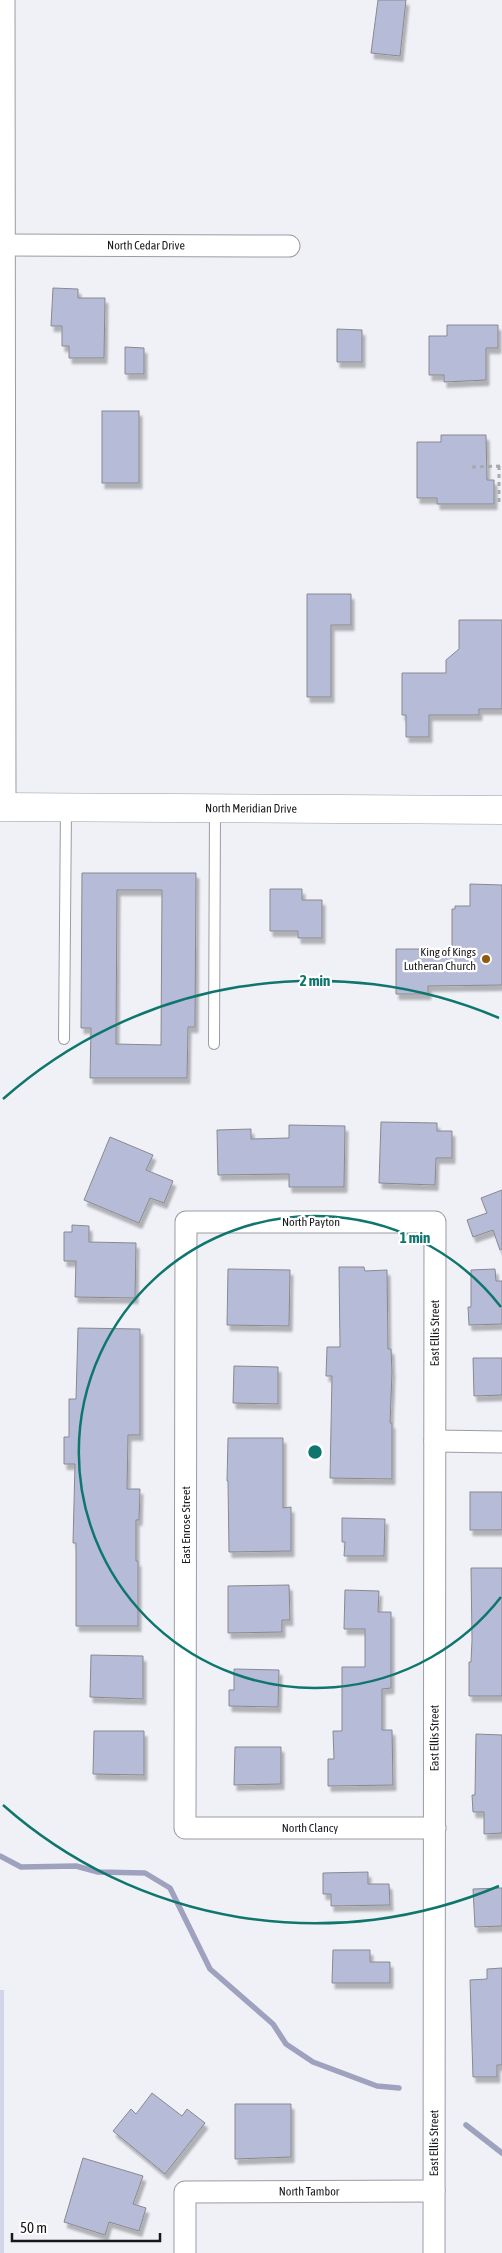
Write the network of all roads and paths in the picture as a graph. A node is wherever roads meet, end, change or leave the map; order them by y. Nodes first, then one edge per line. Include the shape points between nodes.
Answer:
1 (4, 0) edge
2 (4, 245) junction
3 (289, 246) dead end
4 (500, 466) edge
5 (472, 467) dead end
6 (499, 504) dead end
7 (3, 807) edge
8 (66, 807) junction
9 (215, 808) junction
10 (502, 810) edge
11 (64, 1039) dead end
12 (214, 1044) dead end
13 (186, 1222) joint
14 (435, 1222) joint
15 (435, 1441) junction
16 (502, 1442) edge
17 (185, 1828) joint
18 (435, 1828) junction
19 (434, 2191) junction
20 (185, 2253) edge
21 (434, 2253) edge

1 - 2 street
2 - 3 street, North Cedar Drive
2 - 7 street
4 - 5 path
4 - 6 path
7 - 8 street, North Meridian Drive
8 - 9 street, North Meridian Drive
8 - 11 lane
9 - 10 street, North Meridian Drive
9 - 12 lane
13 - 14 street, North Payton
13 - 17 street, East Enrose Street
14 - 15 street, East Ellis Street
15 - 16 street
15 - 18 street, East Ellis Street
17 - 18 street, North Clancy
18 - 19 street, East Ellis Street
19 - 20 street, North Tambor via 185,2192
19 - 21 street, East Ellis Street

